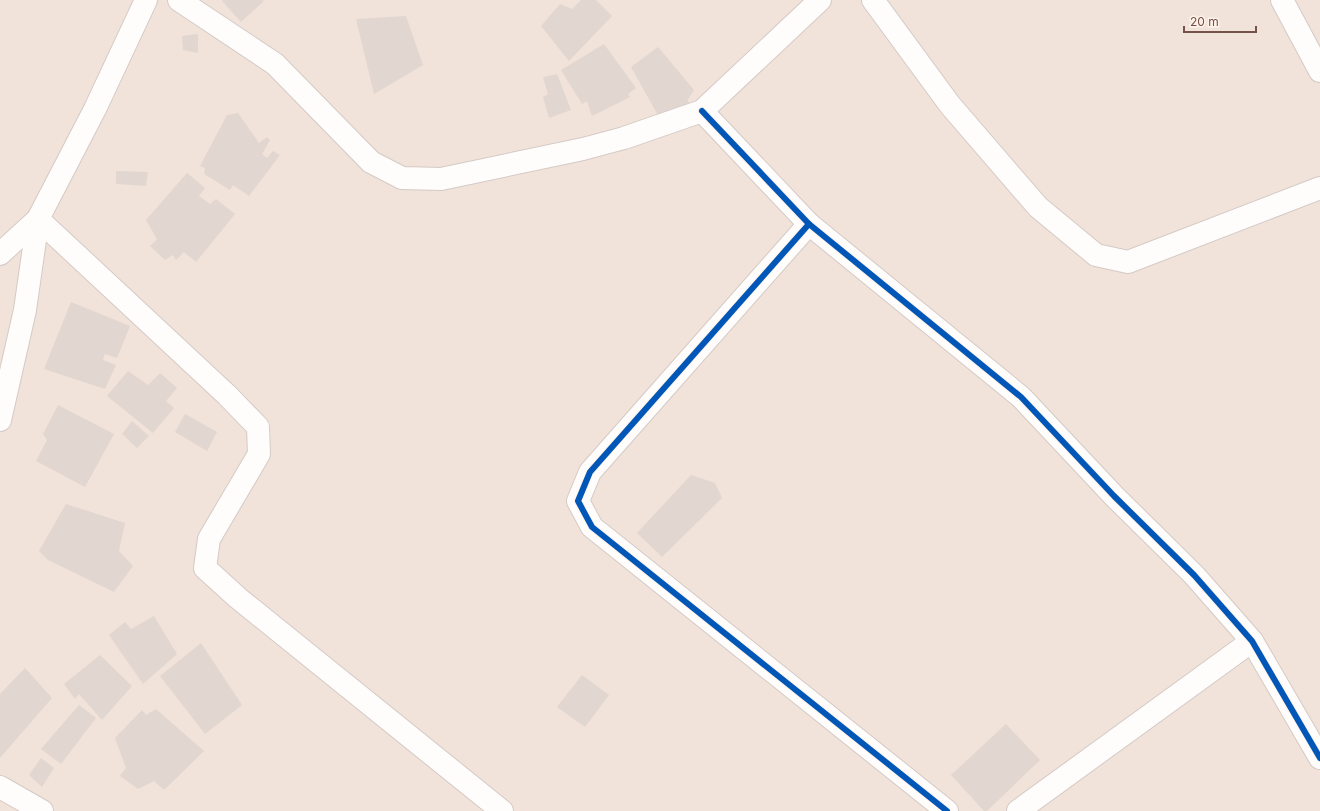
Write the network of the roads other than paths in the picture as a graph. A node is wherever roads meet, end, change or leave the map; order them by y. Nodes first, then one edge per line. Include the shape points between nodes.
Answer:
1 (146, 0) edge
2 (179, 0) edge
3 (820, 0) edge
4 (873, 0) edge
5 (1282, 0) edge
6 (1320, 71) edge
7 (702, 112) junction
8 (1320, 188) edge
9 (38, 219) junction
10 (809, 224) junction
11 (0, 254) edge
12 (0, 420) edge
13 (1252, 641) junction
14 (1320, 758) edge
15 (0, 787) edge
16 (42, 811) edge
17 (502, 811) edge
18 (947, 811) edge
19 (1018, 811) edge

1 - 9 street via 95,109
2 - 7 street via 275,64 371,162 402,178 441,179 582,149
3 - 7 street
4 - 8 street via 950,104 1038,206 1096,255 1128,262
5 - 6 street
7 - 10 street
9 - 11 street
9 - 12 street via 25,310
9 - 17 street via 211,379 258,427 259,454 209,539 205,568 238,598
10 - 13 street via 1021,398 1194,575
10 - 18 street via 590,472 578,501 592,527
13 - 14 street
13 - 19 street
15 - 16 street

